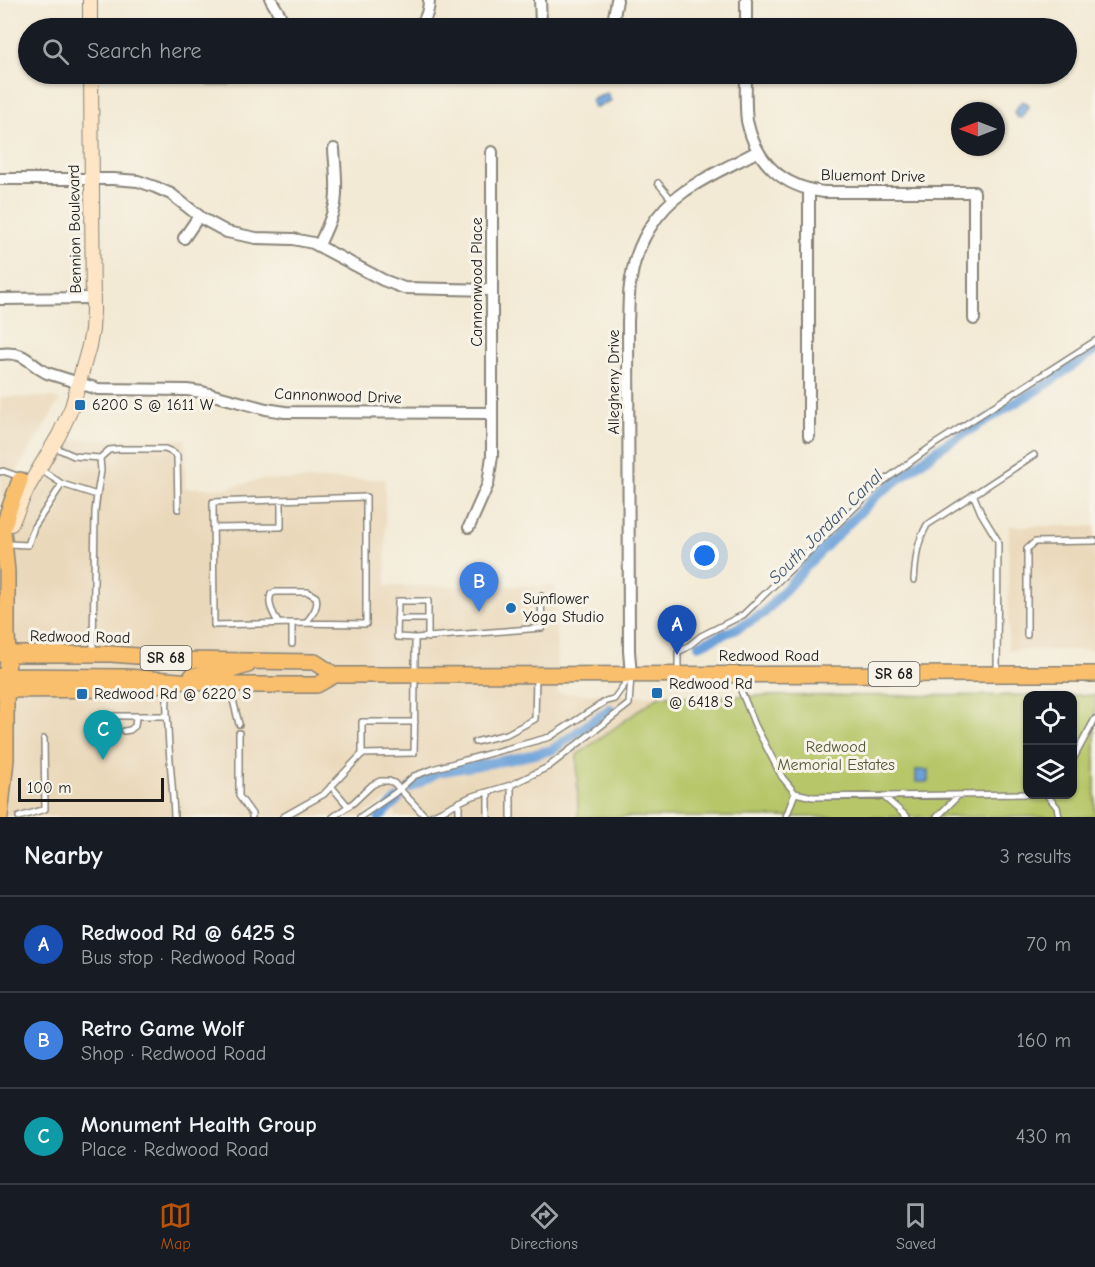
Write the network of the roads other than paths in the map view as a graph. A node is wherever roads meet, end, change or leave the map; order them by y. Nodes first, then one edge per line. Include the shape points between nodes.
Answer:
1 (90, 0) edge
2 (271, 0) edge
3 (429, 0) edge
4 (540, 0) edge
5 (617, 0) edge
6 (746, 0) edge
7 (280, 15) dead end
8 (90, 18) edge
9 (426, 18) edge
10 (540, 18) edge
11 (613, 18) edge
12 (746, 18) edge
13 (91, 84) edge
14 (746, 84) edge
15 (334, 150) dead end
16 (758, 151) junction
17 (492, 152) dead end
18 (0, 179) edge
19 (91, 179) junction
20 (658, 183) dead end
21 (809, 190) junction
22 (672, 200) junction
23 (199, 216) junction
24 (184, 238) dead end
25 (319, 245) junction
26 (492, 290) junction
27 (92, 298) junction
28 (0, 299) edge
29 (974, 319) dead end
30 (1095, 341) edge
31 (0, 354) edge
32 (78, 383) junction
33 (492, 413) junction
34 (808, 436) dead end
35 (52, 446) junction
36 (1034, 455) dead end
37 (100, 458) junction
38 (39, 468) junction
39 (0, 472) edge
40 (21, 479) junction
41 (62, 484) junction
42 (973, 494) junction
43 (97, 495) junction
44 (281, 500) junction
45 (178, 509) dead end
46 (0, 520) edge
47 (469, 527) dead end
48 (213, 528) junction
49 (1095, 541) edge
50 (5, 546) junction
51 (0, 568) edge
52 (914, 580) dead end
53 (541, 596) dead end
54 (398, 619) junction
55 (428, 620) junction
56 (278, 623) junction
57 (292, 623) junction
58 (306, 623) junction
59 (1027, 635) dead end
60 (415, 638) junction
61 (428, 638) junction
62 (292, 644) dead end
63 (4, 654) edge
64 (93, 654) junction
65 (262, 660) junction
66 (536, 674) junction
67 (678, 674) junction
68 (734, 674) junction
69 (997, 674) junction
70 (1095, 674) edge
71 (335, 675) junction
72 (415, 675) junction
73 (631, 675) junction
74 (170, 681) junction
75 (4, 683) edge
76 (232, 685) junction
77 (167, 716) junction
78 (136, 717) junction
79 (1095, 719) edge
80 (415, 722) junction
81 (239, 724) dead end
82 (112, 731) dead end
83 (124, 731) dead end
84 (239, 733) dead end
85 (44, 739) dead end
86 (476, 742) dead end
87 (1077, 752) edge
88 (362, 754) junction
89 (511, 785) junction
90 (331, 786) junction
91 (400, 788) junction
92 (488, 792) junction
93 (795, 792) junction
94 (1023, 794) edge
95 (959, 795) junction
96 (883, 796) junction
97 (1050, 799) edge
98 (459, 802) junction
99 (348, 806) junction
100 (431, 816) edge
101 (0, 817) edge
102 (19, 817) edge
103 (174, 817) edge
104 (252, 817) edge
105 (283, 817) edge
106 (333, 817) edge
107 (360, 817) edge
108 (459, 817) edge
109 (488, 817) edge
110 (511, 817) edge
111 (786, 817) edge
112 (907, 817) edge
113 (937, 817) edge
114 (1059, 817) edge

1 - 8 street
2 - 7 street
3 - 9 street
4 - 10 street
5 - 11 street
6 - 12 street
13 - 19 street, Bennion Boulevard
14 - 16 street, Bluemont Drive via 747,119
15 - 25 street via 335,204
16 - 21 street, Bluemont Drive via 766,164 785,180
16 - 22 street, Allegheny Drive
17 - 26 street, Cannonwood Place
18 - 19 street
19 - 23 street via 147,184 177,198
19 - 27 street, Bennion Boulevard
20 - 22 lane
21 - 29 street, Bluemont Drive via 974,192
21 - 34 street
22 - 73 street, Allegheny Drive via 642,244 629,300
23 - 24 street
23 - 25 street via 234,235
25 - 26 street via 404,288
26 - 33 street, Cannonwood Place
27 - 28 street
27 - 32 street, Bennion Boulevard via 91,338
30 - 67 lane via 877,486 744,615 678,652
31 - 32 street, Cannonwood Drive via 20,355 47,373
32 - 33 street, Cannonwood Drive via 104,389 195,391 285,412
32 - 35 street, Bennion Boulevard via 72,407
32 - 40 street, Bennion Boulevard
33 - 47 street, Cannonwood Place via 490,475
35 - 37 lane via 74,456
35 - 38 street, Bennion Boulevard
36 - 42 lane
37 - 43 lane
37 - 45 lane via 109,450 118,449 172,452 177,456
38 - 41 lane
38 - 50 street, Bennion Boulevard via 18,506
39 - 40 lane
40 - 46 street, Bennion Boulevard
40 - 50 main road via 4,524
41 - 43 lane
41 - 50 lane via 34,527 28,545
42 - 52 lane via 927,525 920,538
42 - 69 lane via 998,541
43 - 64 lane
44 - 48 lane via 213,502
44 - 48 lane via 281,527
44 - 58 lane via 366,497 366,624
48 - 56 lane via 214,625
49 - 59 lane via 1035,542 1027,549
50 - 51 street, Bennion Boulevard
50 - 63 main road
53 - 61 lane via 542,628
54 - 55 lane
54 - 55 lane via 398,601 428,601
54 - 60 lane via 397,637
55 - 61 lane
56 - 57 lane
56 - 58 lane via 269,599 275,592 308,592 316,597 316,607
57 - 58 lane
57 - 62 lane
60 - 61 lane
60 - 72 lane
63 - 64 main road, Redwood Road / SR 68
63 - 75 main road
64 - 65 main road, Redwood Road / SR 68
65 - 71 main road, Redwood Road / SR 68 via 315,663
65 - 74 main road via 222,673
66 - 72 main road, Redwood Road / SR 68
66 - 73 main road, Redwood Road / SR 68
66 - 86 lane via 535,719 507,734
67 - 68 main road, Redwood Road / SR 68
67 - 73 main road, Redwood Road / SR 68
68 - 69 main road, Redwood Road / SR 68
68 - 93 lane via 755,725 782,777
69 - 70 main road, Redwood Road / SR 68
71 - 72 main road, Redwood Road / SR 68
71 - 76 main road, Redwood Road / SR 68 via 317,685
72 - 80 lane
73 - 89 lane via 629,704 548,767
73 - 91 lane via 614,699 606,700 550,737 436,768 414,776
74 - 75 main road, Redwood Road / SR 68 via 126,677
74 - 76 main road, Redwood Road / SR 68
74 - 77 lane
75 - 101 main road via 6,759
76 - 81 lane
77 - 78 lane
77 - 103 lane
78 - 82 lane via 97,716 100,728
78 - 83 lane via 135,726
79 - 87 lane
80 - 88 lane via 414,753
80 - 88 lane via 362,722
84 - 104 lane via 239,796
85 - 102 lane via 45,809
88 - 90 lane
89 - 92 lane
89 - 110 lane
90 - 99 lane
90 - 105 lane
91 - 99 lane via 380,781
91 - 100 lane
91 - 107 lane
92 - 98 lane
92 - 109 lane
93 - 96 lane via 813,797
93 - 111 lane
94 - 95 lane
95 - 96 lane
95 - 113 lane
96 - 112 lane
97 - 114 lane
98 - 100 lane
98 - 108 lane
99 - 106 lane

